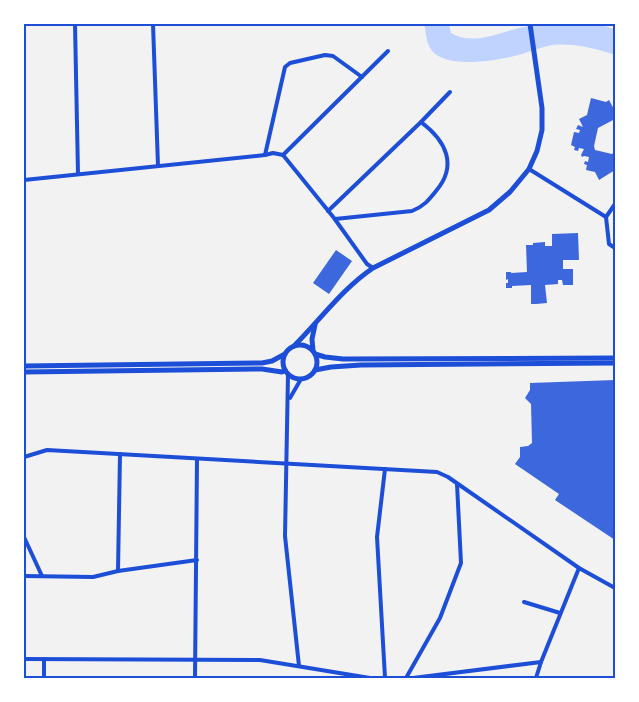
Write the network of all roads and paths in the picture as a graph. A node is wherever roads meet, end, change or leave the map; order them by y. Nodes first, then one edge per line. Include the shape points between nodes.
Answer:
1 (75, 24) edge
2 (153, 24) edge
3 (530, 24) edge
4 (388, 51) dead end
5 (362, 77) junction
6 (450, 92) dead end
7 (421, 122) junction
8 (265, 155) junction
9 (283, 155) junction
10 (158, 166) junction
11 (529, 169) junction
12 (78, 174) junction
13 (24, 180) edge
14 (615, 204) edge
15 (328, 211) junction
16 (606, 218) junction
17 (335, 220) junction
18 (615, 248) edge
19 (373, 268) junction
20 (316, 325) junction
21 (294, 346) junction
22 (314, 352) junction
23 (285, 354) junction
24 (615, 358) edge
25 (615, 364) edge
26 (24, 366) edge
27 (315, 370) junction
28 (24, 372) edge
29 (287, 372) junction
30 (301, 379) junction
31 (289, 400) junction
32 (120, 454) junction
33 (24, 457) edge
34 (197, 459) junction
35 (286, 464) junction
36 (385, 469) junction
37 (457, 483) junction
38 (24, 537) edge
39 (197, 560) junction
40 (579, 568) junction
41 (118, 572) junction
42 (24, 576) edge
43 (42, 576) junction
44 (615, 588) edge
45 (524, 602) dead end
46 (560, 613) junction
47 (24, 659) edge
48 (44, 659) junction
49 (196, 660) junction
50 (541, 662) junction
51 (299, 666) junction
52 (44, 678) edge
53 (195, 678) edge
54 (370, 678) edge
55 (384, 678) edge
56 (406, 678) edge
57 (413, 678) edge
58 (536, 678) edge

1 - 12 street
2 - 10 street
3 - 11 main road via 542,130
4 - 5 street
5 - 8 street via 333,56 290,62 285,67
5 - 9 street
6 - 7 street
7 - 15 street
7 - 17 street via 434,132 444,148 448,169 443,184 424,206 412,211
8 - 9 street
8 - 10 street
9 - 15 street
10 - 12 street
11 - 16 street
11 - 19 main road via 489,210
12 - 13 street
14 - 16 street
15 - 17 street
16 - 18 street via 609,244
17 - 19 street
19 - 20 main road via 338,298
20 - 21 main road
20 - 22 main road via 312,339
21 - 22 main road via 302,345
21 - 23 main road
22 - 24 main road via 343,359
22 - 27 main road
23 - 26 main road via 262,363
23 - 29 main road via 283,362
25 - 27 main road via 361,365
27 - 30 main road
28 - 29 main road via 262,369
29 - 30 main road
29 - 31 street
30 - 31 street
31 - 35 street
32 - 33 street via 47,450
32 - 34 street
32 - 41 street
34 - 35 street
34 - 39 street
35 - 36 street
35 - 51 street via 285,536
36 - 37 street via 437,472
36 - 55 street via 377,537
37 - 40 street
37 - 56 street via 461,562 440,618
38 - 43 street
39 - 41 street
39 - 49 street
40 - 44 street
40 - 46 street
41 - 43 street via 93,577
42 - 43 street
45 - 46 street
46 - 50 street
47 - 48 street
48 - 49 street
48 - 52 street
49 - 51 street via 260,660
49 - 53 street
50 - 57 street
50 - 58 street
51 - 54 street

